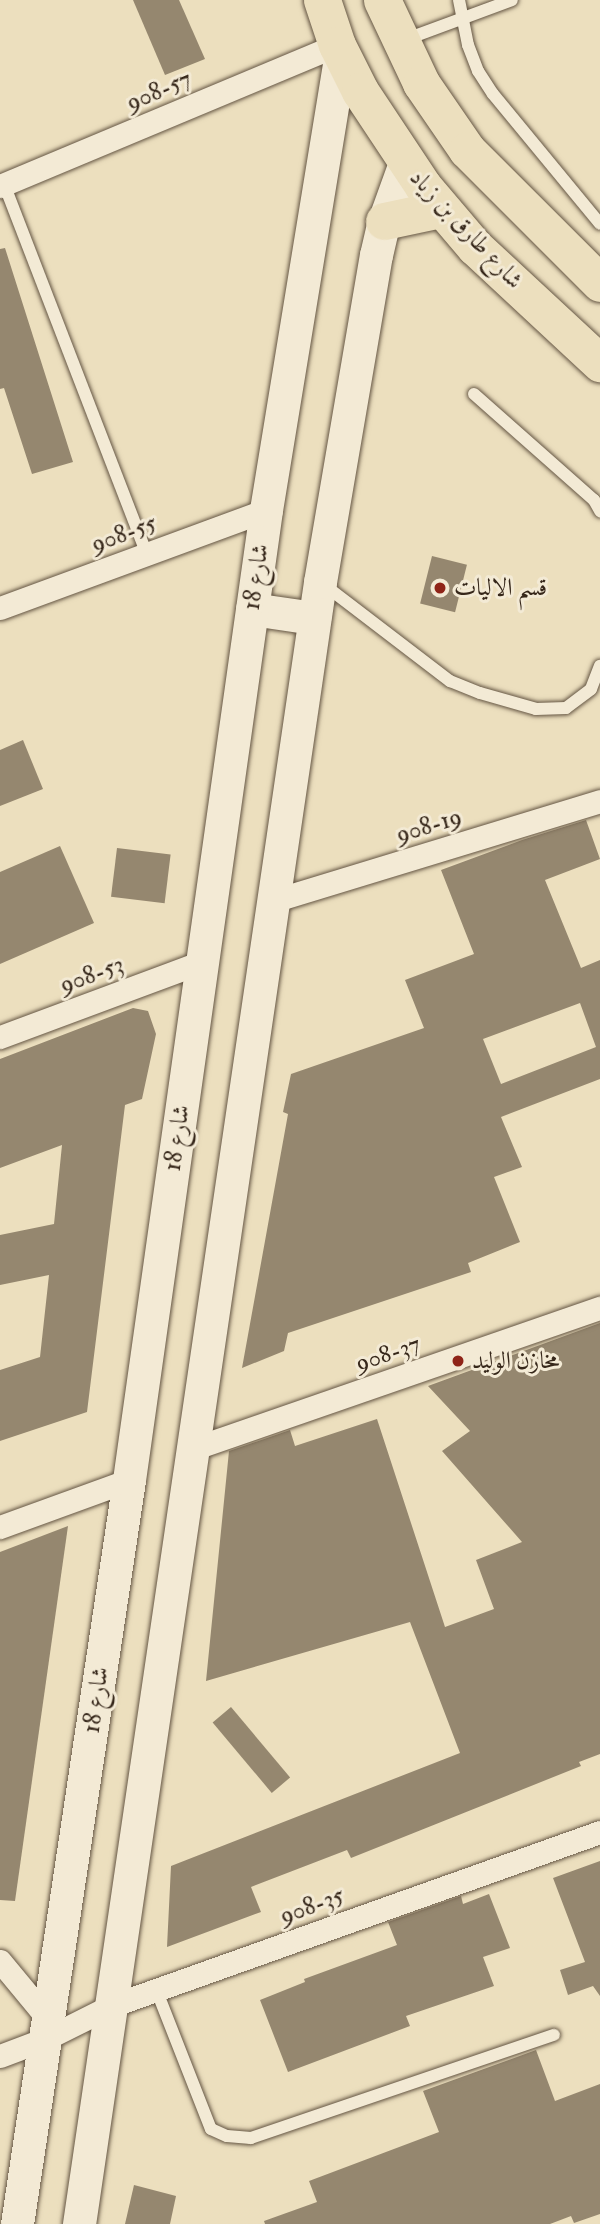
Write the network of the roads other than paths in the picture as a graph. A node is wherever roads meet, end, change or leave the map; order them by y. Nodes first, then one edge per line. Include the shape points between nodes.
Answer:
1 (322, 0) edge
2 (382, 0) edge
3 (459, 0) edge
4 (512, 0) edge
5 (465, 18) junction
6 (401, 41) junction
7 (339, 49) junction
8 (405, 163) junction
9 (2, 185) edge
10 (441, 209) junction
11 (384, 221) junction
12 (600, 224) edge
13 (600, 283) edge
14 (600, 363) edge
15 (474, 394) dead end
16 (266, 510) junction
17 (600, 510) edge
18 (147, 554) junction
19 (320, 582) junction
20 (0, 608) edge
21 (252, 609) junction
22 (314, 618) junction
23 (600, 666) edge
24 (600, 801) edge
25 (273, 901) junction
26 (202, 962) junction
27 (0, 1037) edge
28 (600, 1308) edge
29 (192, 1449) junction
30 (129, 1479) junction
31 (0, 1527) edge
32 (600, 1832) edge
33 (0, 1961) edge
34 (156, 1989) junction
35 (111, 2006) junction
36 (47, 2029) junction
37 (554, 2035) dead end
38 (0, 2056) edge
39 (17, 2224) edge
40 (79, 2224) edge

1 - 7 main road, شارع طارق بن زياد
2 - 6 main road
3 - 5 lane
4 - 5 lane
5 - 6 lane
5 - 12 lane via 468,44 493,94
6 - 13 main road via 435,106 467,150
7 - 8 main road, شارع طارق بن زياد
7 - 9 street, 908-57
7 - 16 street, شارع 18
8 - 10 main road, شارع طارق بن زياد
8 - 11 street
9 - 18 lane
10 - 11 main road
10 - 14 main road, شارع طارق بن زياد via 475,247
11 - 19 street
15 - 17 lane
16 - 18 street, 908-55
16 - 21 street, شارع 18
18 - 20 street, 908-55
19 - 22 street
19 - 23 lane via 450,681 480,693 536,709 566,708 591,689
21 - 22 street
21 - 26 street, شارع 18
22 - 25 street
24 - 25 street, 908-19
25 - 29 street
26 - 27 street, 908-53
26 - 30 street, شارع 18
28 - 29 street, 908-37
29 - 35 street
30 - 31 street
30 - 36 street, شارع 18
32 - 34 street, 908-35
33 - 36 street
34 - 35 street, 908-35
34 - 37 lane via 211,2129 227,2136 251,2138
35 - 36 street, 908-35
35 - 40 street
36 - 38 street, 908-35
36 - 39 street, شارع 18

